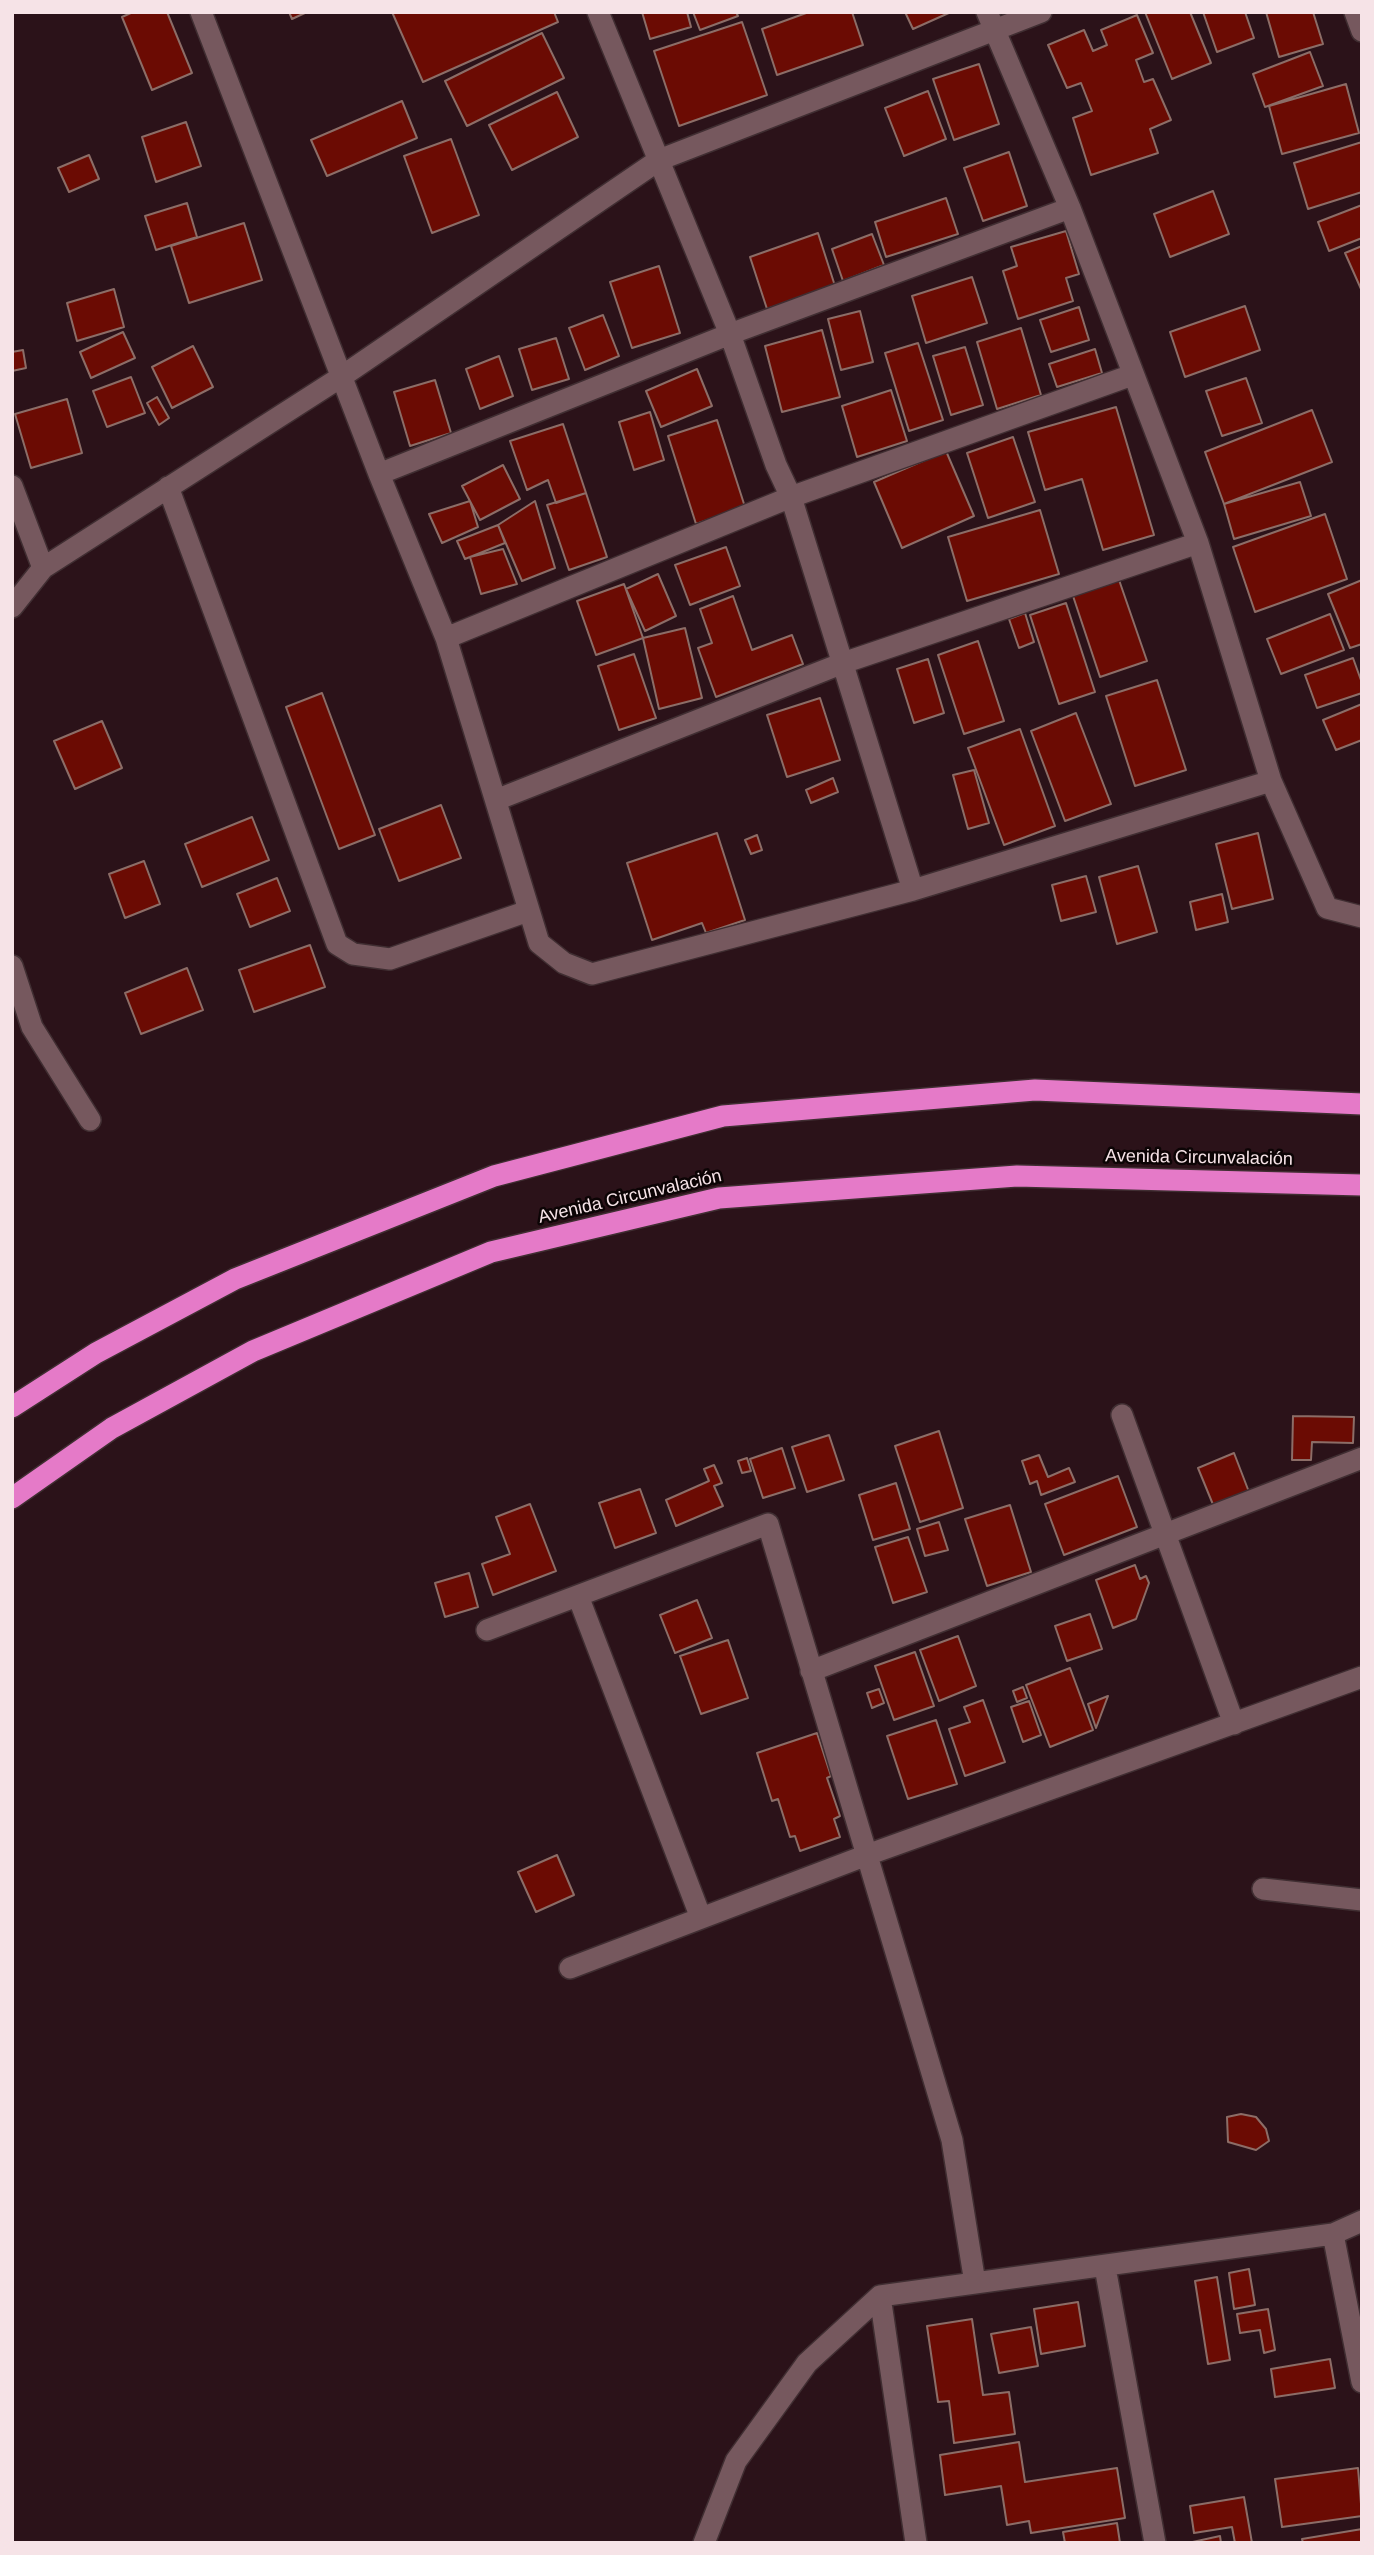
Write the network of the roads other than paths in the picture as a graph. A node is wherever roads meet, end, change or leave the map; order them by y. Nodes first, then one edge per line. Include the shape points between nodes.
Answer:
1 (201, 12) edge
2 (598, 12) edge
3 (1041, 12) edge
4 (1355, 12) edge
5 (990, 21) edge
6 (1362, 31) edge
7 (659, 160) junction
8 (1070, 208) junction
9 (730, 334) junction
10 (1132, 375) junction
11 (341, 377) junction
12 (379, 474) junction
13 (12, 486) edge
14 (168, 487) junction
15 (790, 497) junction
16 (1198, 543) junction
17 (43, 568) junction
18 (12, 607) edge
19 (446, 638) junction
20 (844, 663) junction
21 (1272, 781) junction
22 (496, 800) junction
23 (913, 890) junction
24 (528, 911) junction
25 (1362, 917) edge
26 (12, 966) edge
27 (1362, 1104) edge
28 (90, 1120) dead end
29 (1362, 1185) edge
30 (12, 1407) edge
31 (1122, 1415) dead end
32 (1362, 1458) edge
33 (12, 1498) edge
34 (1166, 1535) junction
35 (578, 1596) junction
36 (487, 1630) dead end
37 (811, 1671) junction
38 (1362, 1677) edge
39 (1234, 1724) junction
40 (867, 1855) junction
41 (1263, 1889) dead end
42 (1362, 1900) edge
43 (701, 1918) junction
44 (570, 1968) dead end
45 (1362, 2221) edge
46 (1333, 2234) junction
47 (1105, 2267) junction
48 (975, 2283) junction
49 (880, 2296) junction
50 (1362, 2382) edge
51 (704, 2543) edge
52 (916, 2543) edge
53 (1155, 2543) edge

1 - 11 street
2 - 7 street
3 - 5 street
4 - 6 street
5 - 7 street
5 - 8 street
7 - 9 street
7 - 11 street
8 - 9 street
8 - 10 street
9 - 12 street
9 - 15 street
10 - 15 street
10 - 16 street
11 - 12 street
11 - 14 street
12 - 19 street
13 - 17 street
14 - 17 street
14 - 24 street via 337,944 353,954 390,959
15 - 19 street
15 - 20 street
16 - 20 street
16 - 21 street
17 - 18 street
19 - 22 street
20 - 22 street
20 - 23 street
21 - 23 street
21 - 25 street via 1327,908
22 - 24 street
23 - 24 street via 592,974 564,963 539,943
26 - 28 street via 32,1027
27 - 30 highway via 1035,1090 723,1116 494,1176 235,1279 96,1353
29 - 33 highway, Avenida Circunvalación via 1017,1176 719,1198 491,1252 253,1351 112,1429
31 - 34 street
32 - 34 street
34 - 37 street
34 - 39 street
35 - 36 street
35 - 37 street via 768,1524
35 - 43 street
37 - 40 street
38 - 39 street
39 - 40 street
40 - 43 street
40 - 48 street via 952,2140
41 - 42 street
43 - 44 street
45 - 46 street
46 - 47 street
46 - 50 street
47 - 48 street
47 - 53 street
48 - 49 street
49 - 51 street via 807,2363 736,2461
49 - 52 street

